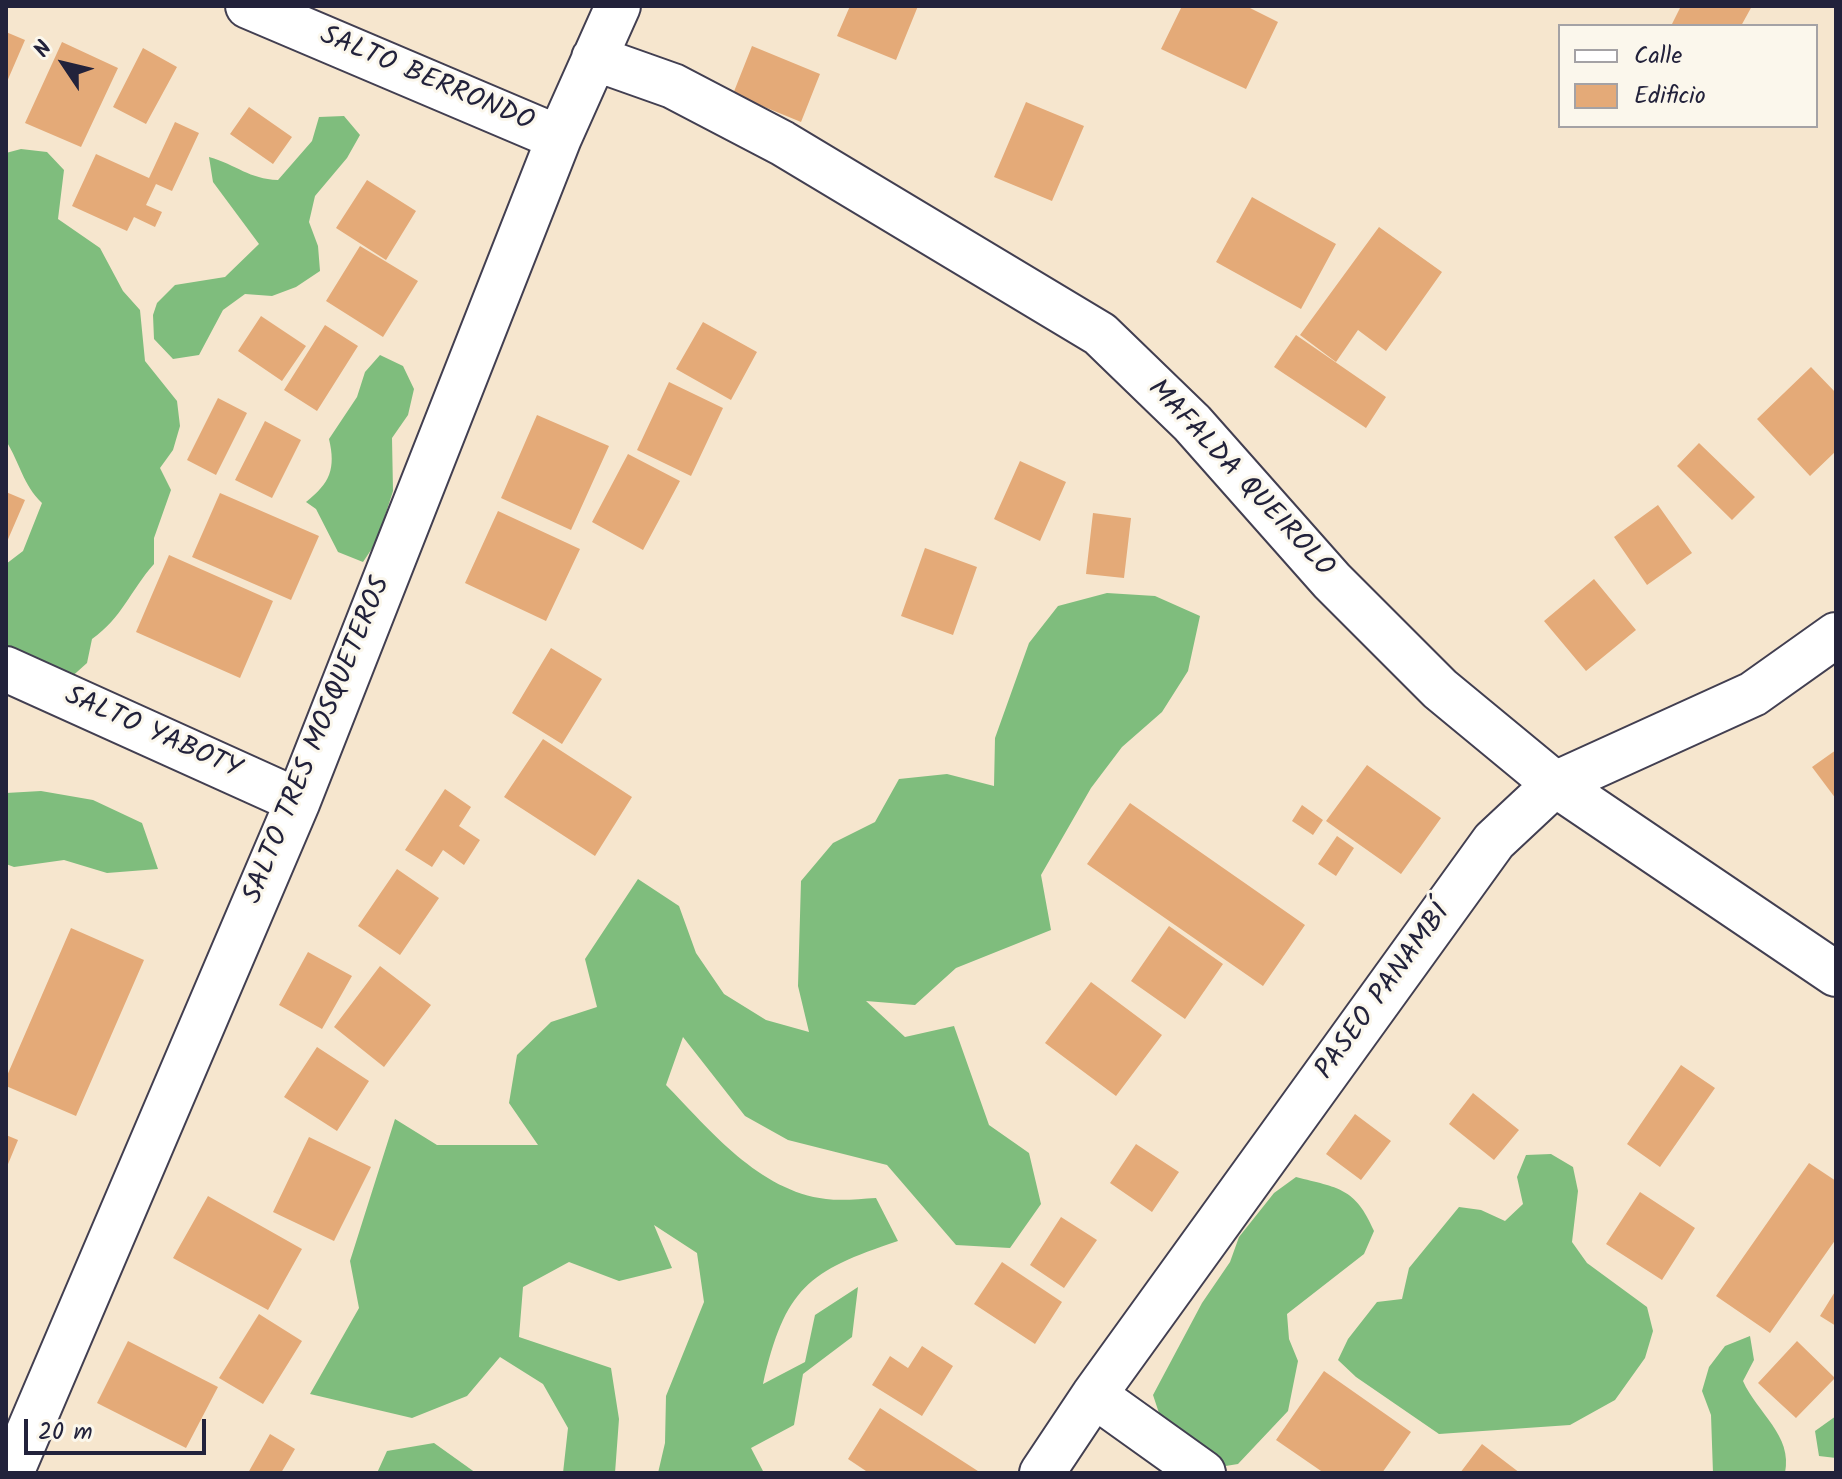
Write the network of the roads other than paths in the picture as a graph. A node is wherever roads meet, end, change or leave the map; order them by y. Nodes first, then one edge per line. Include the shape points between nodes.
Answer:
1 (248, 6) edge
2 (618, 6) edge
3 (594, 58) junction
4 (559, 138) junction
5 (1836, 635) edge
6 (6, 669) edge
7 (1555, 784) junction
8 (298, 801) junction
9 (1836, 974) edge
10 (1094, 1395) junction
11 (11, 1466) edge
12 (1042, 1473) edge
13 (1203, 1473) edge

1 - 4 street, SALTO BERRONDO
2 - 3 street, SALTO TRES MOSQUETEROS
3 - 4 street, SALTO TRES MOSQUETEROS
3 - 7 street, MAFALDA QUEIROLO via 673,86 782,143 1100,334 1192,423 1332,581 1440,689
4 - 8 street, SALTO TRES MOSQUETEROS
5 - 7 street, PASEO PANAMBÍ via 1753,694
6 - 8 street, SALTO YABOTY
7 - 9 street, MAFALDA QUEIROLO
7 - 10 street, PASEO PANAMBÍ via 1494,841
8 - 11 street, SALTO TRES MOSQUETEROS
10 - 12 street, PASEO PANAMBÍ
10 - 13 street

